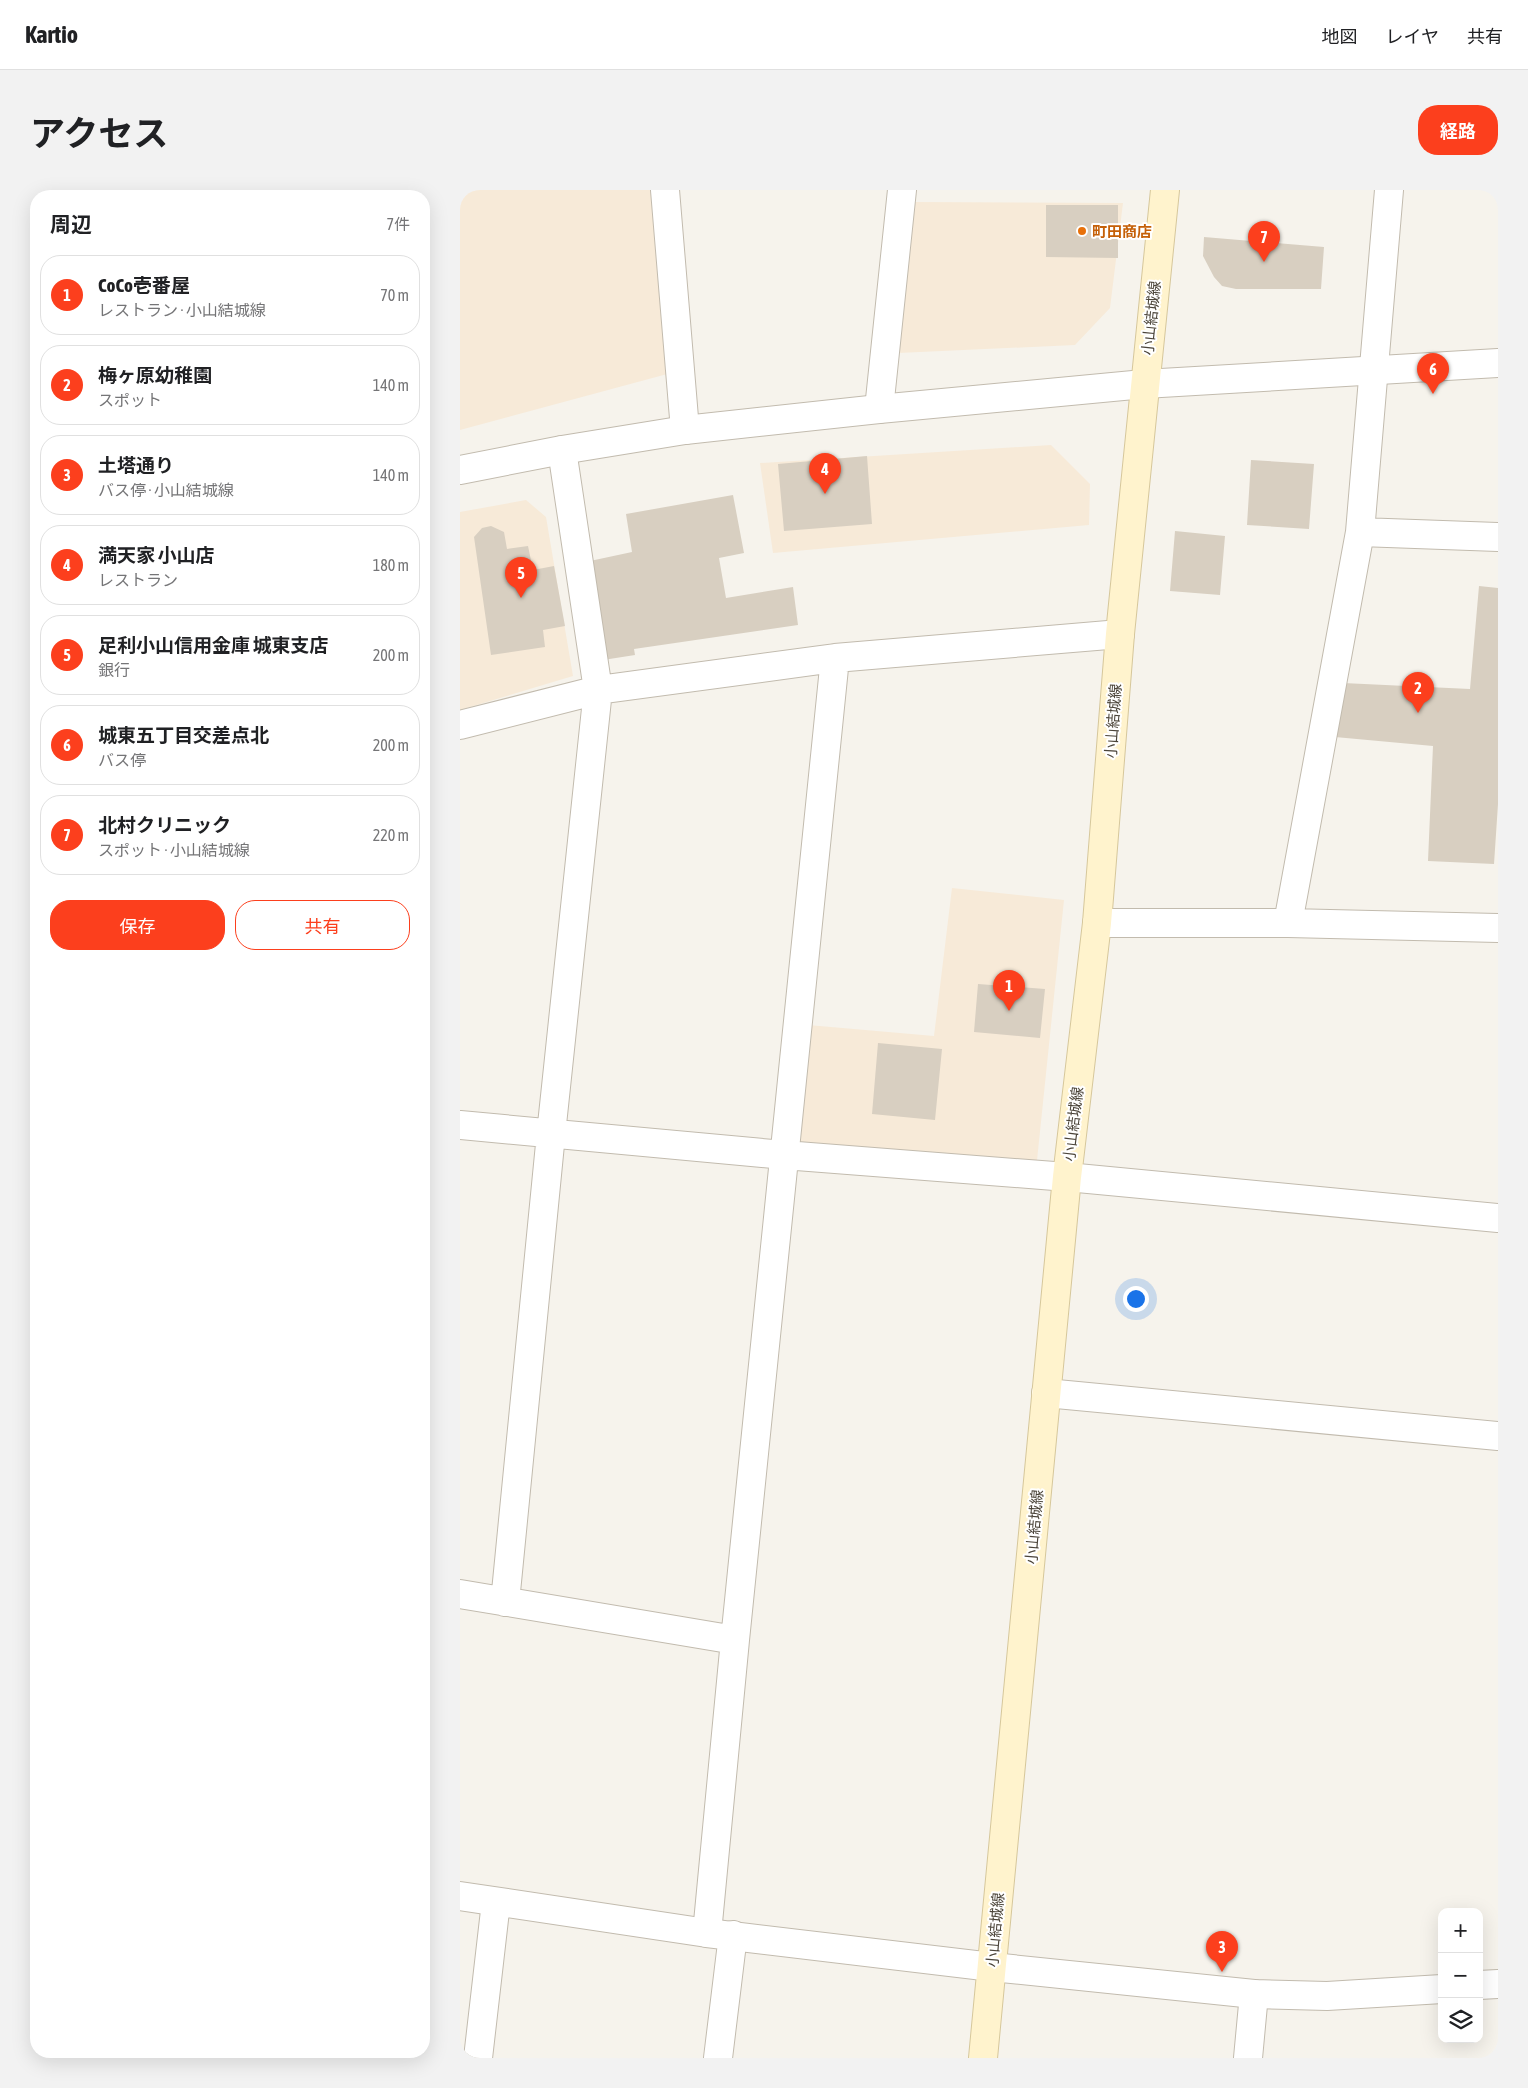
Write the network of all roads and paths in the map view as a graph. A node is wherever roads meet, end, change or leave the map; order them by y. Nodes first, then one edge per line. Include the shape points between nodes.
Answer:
1 (666, 190) edge
2 (902, 190) edge
3 (1165, 190) edge
4 (1389, 190) edge
5 (1498, 363) edge
6 (1373, 371) junction
7 (1144, 384) junction
8 (879, 409) junction
9 (685, 430) junction
10 (562, 450) junction
11 (460, 470) edge
12 (1360, 532) junction
13 (1498, 537) edge
14 (1120, 634) junction
15 (835, 658) junction
16 (598, 690) junction
17 (460, 725) edge
18 (1097, 923) junction
19 (1288, 923) junction
20 (1498, 928) edge
21 (460, 1125) edge
22 (551, 1134) junction
23 (784, 1155) junction
24 (1067, 1177) junction
25 (1498, 1218) edge
26 (1046, 1392) junction
27 (1498, 1436) edge
28 (460, 1594) edge
29 (505, 1602) junction
30 (735, 1640) junction
31 (460, 1896) edge
32 (496, 1902) junction
33 (720, 1934) junction
34 (992, 1967) junction
35 (1498, 1984) edge
36 (1483, 1986) edge
37 (1438, 1989) edge
38 (1254, 1994) junction
39 (478, 2058) edge
40 (718, 2058) edge
41 (983, 2058) edge
42 (1248, 2058) edge

1 - 9 street
2 - 8 street
3 - 7 main road, 小山結城線
4 - 6 street
5 - 6 street
6 - 7 street
6 - 12 street
7 - 8 street
7 - 14 main road, 小山結城線
8 - 9 street
9 - 10 street
10 - 11 street
10 - 16 street
12 - 13 street
12 - 19 street
14 - 15 street
14 - 18 main road, 小山結城線
15 - 16 street
15 - 23 street
16 - 17 street
16 - 22 street
18 - 19 street
18 - 24 main road, 小山結城線
19 - 20 street
21 - 22 street
22 - 23 street
22 - 29 street
23 - 24 street
23 - 30 street
24 - 25 street
24 - 26 main road, 小山結城線
26 - 27 street
26 - 34 main road, 小山結城線
28 - 29 street
29 - 30 street
30 - 33 street
31 - 32 street
32 - 33 street
32 - 39 street
33 - 34 street
33 - 40 street
34 - 38 street
34 - 41 main road, 小山結城線
35 - 36 street
37 - 38 street via 1328,1996
38 - 42 street

